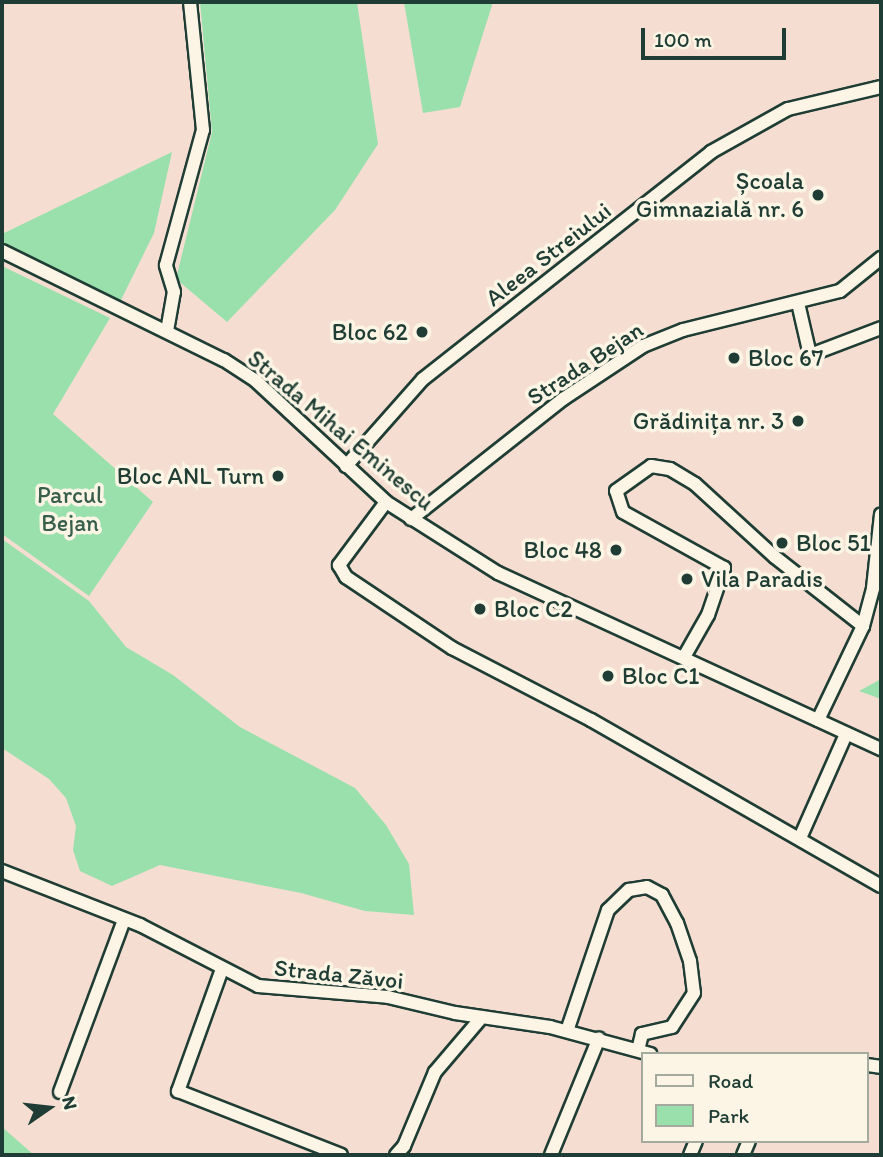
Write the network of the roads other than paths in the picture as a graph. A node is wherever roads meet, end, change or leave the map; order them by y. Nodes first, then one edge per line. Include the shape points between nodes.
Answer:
1 (190, 2) edge
2 (881, 87) edge
3 (2, 251) edge
4 (881, 258) edge
5 (798, 303) junction
6 (881, 328) edge
7 (167, 331) junction
8 (346, 466) junction
9 (386, 502) junction
10 (881, 514) edge
11 (411, 519) junction
12 (863, 626) junction
13 (684, 657) junction
14 (818, 720) junction
15 (846, 734) junction
16 (881, 748) edge
17 (800, 838) junction
18 (2, 871) edge
19 (881, 886) edge
20 (124, 920) junction
21 (222, 969) junction
22 (482, 1017) junction
23 (567, 1031) junction
24 (599, 1038) junction
25 (644, 1052) edge
26 (60, 1092) dead end
27 (341, 1155) edge
28 (396, 1155) edge
29 (551, 1155) edge

1 - 7 street via 203,130 166,265 174,292
2 - 8 street, Aleea Streiului via 788,109 711,152 423,379
3 - 7 street, Strada Mihai Eminescu
4 - 5 street, Strada Bejan via 854,283
5 - 6 street via 810,355
5 - 11 street, Strada Bejan via 683,330 643,346 563,399
7 - 8 street, Strada Mihai Eminescu via 256,381
8 - 9 street, Strada Mihai Eminescu
9 - 11 street, Strada Mihai Eminescu
9 - 17 street via 338,565 346,577 452,649 592,720
10 - 12 street via 873,588
11 - 13 street, Strada Mihai Eminescu via 498,573
12 - 13 street via 775,557 695,484 670,469 651,466 616,491 623,512 724,568 708,615
12 - 14 street
13 - 14 street, Strada Mihai Eminescu
14 - 15 street, Strada Mihai Eminescu
15 - 16 street, Strada Mihai Eminescu
15 - 17 street
17 - 19 street
18 - 20 street, Strada Zăvoi
20 - 21 street, Strada Zăvoi
20 - 26 street
21 - 22 street, Strada Zăvoi via 258,986 356,992
21 - 27 street via 178,1091
22 - 23 street, Strada Zăvoi
22 - 28 street via 435,1072
23 - 24 street, Strada Zăvoi
23 - 25 street via 608,910 629,890 647,887 662,895 677,923 690,961 694,993 671,1027 642,1034
24 - 25 street, Strada Zăvoi
24 - 29 street

